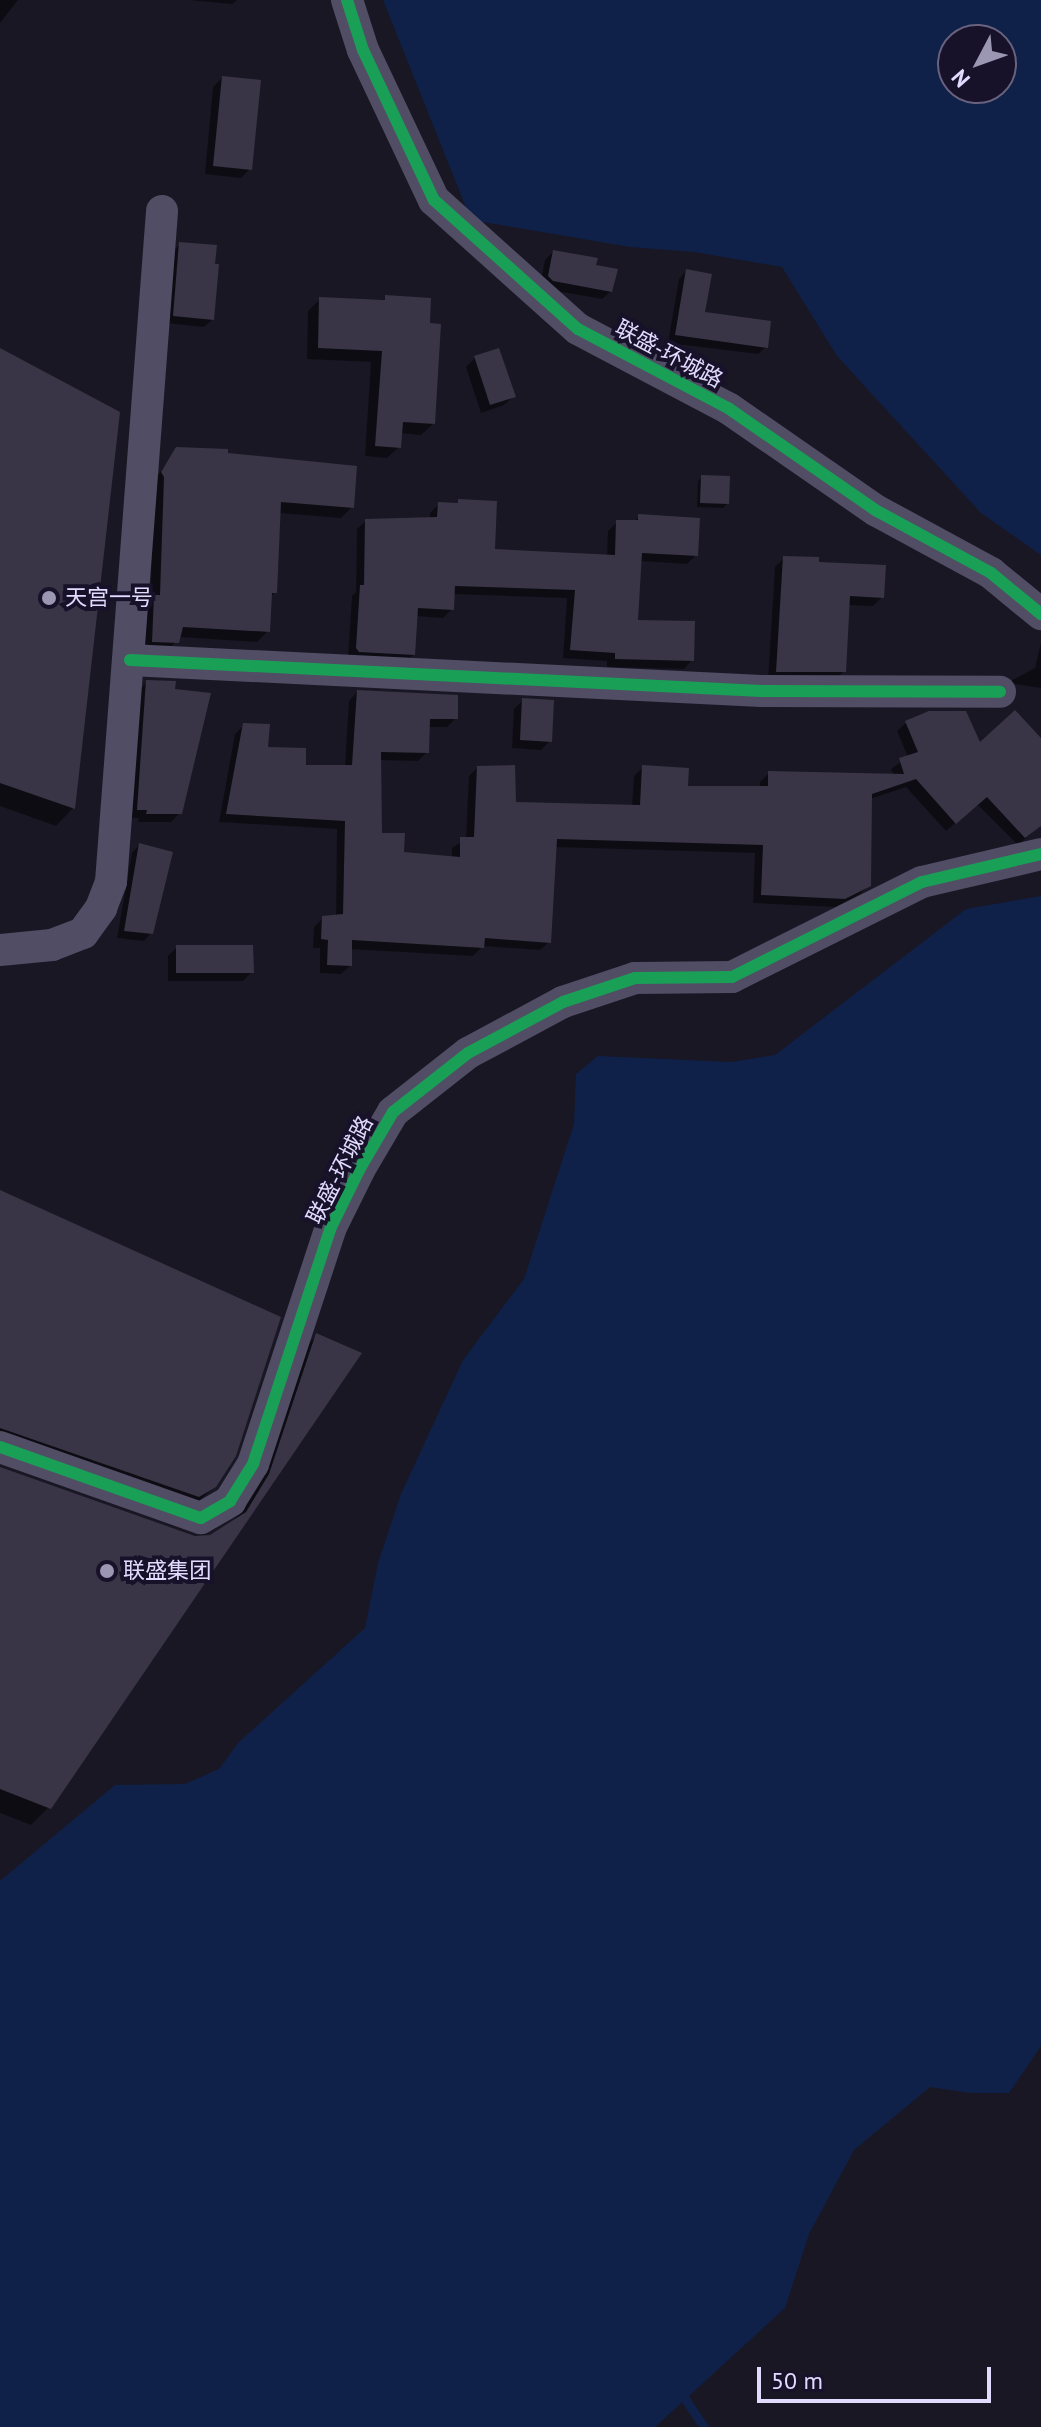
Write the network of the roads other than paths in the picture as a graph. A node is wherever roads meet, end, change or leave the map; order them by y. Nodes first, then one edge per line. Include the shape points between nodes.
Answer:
1 (347, 0) edge
2 (162, 211) dead end
3 (1041, 614) edge
4 (130, 660) junction
5 (1000, 692) dead end
6 (1041, 854) edge
7 (0, 950) edge
8 (0, 1447) edge

1 - 3 street, 联盛-环城路 via 363,50 434,200 578,329 728,408 877,511 991,573
2 - 4 street
4 - 5 street via 761,691
4 - 7 street via 111,882 101,908 73,939
6 - 8 street, 联盛-环城路 via 922,882 732,977 635,978 563,1002 468,1053 393,1112 331,1227 253,1464 230,1501 201,1518

